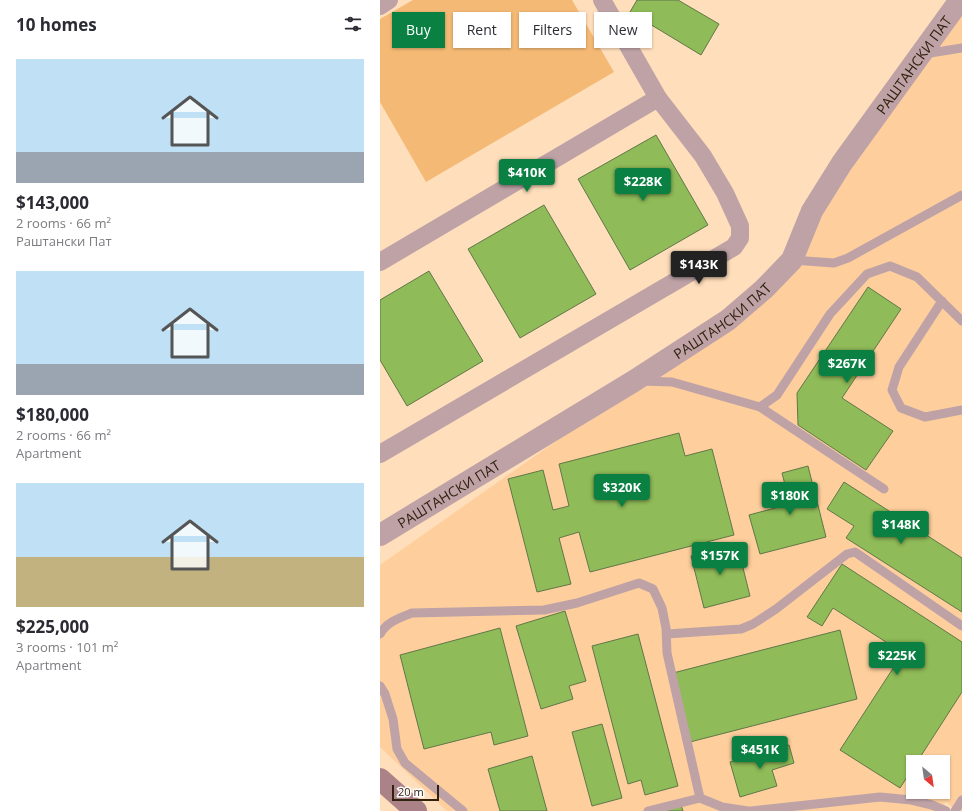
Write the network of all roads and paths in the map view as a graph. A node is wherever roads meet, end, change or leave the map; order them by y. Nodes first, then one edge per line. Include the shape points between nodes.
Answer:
1 (389, 0) edge
2 (602, 0) edge
3 (960, 0) edge
4 (380, 6) edge
5 (962, 48) edge
6 (919, 55) junction
7 (658, 98) junction
8 (962, 195) edge
9 (792, 260) junction
10 (380, 262) edge
11 (942, 301) junction
12 (962, 321) edge
13 (634, 381) junction
14 (760, 407) junction
15 (962, 410) edge
16 (380, 454) edge
17 (884, 489) dead end
18 (380, 535) edge
19 (962, 626) edge
20 (380, 634) edge
21 (667, 634) junction
22 (380, 686) edge
23 (380, 779) edge
24 (700, 798) junction
25 (962, 800) edge
26 (416, 811) edge
27 (463, 811) edge
28 (648, 811) edge
29 (750, 811) edge
30 (946, 811) edge
31 (955, 811) edge

1 - 4 street
2 - 7 street
3 - 6 street, РАШТАНСКИ ПАТ
5 - 6 lane
6 - 9 street, РАШТАНСКИ ПАТ via 823,193 812,212
7 - 10 street
7 - 16 street via 703,156 725,193 740,226 740,238 734,247
8 - 9 lane via 848,258 834,263
9 - 13 street, РАШТАНСКИ ПАТ via 764,289 728,320
11 - 12 lane
11 - 14 lane via 917,277 890,266 867,274 830,314 777,395
11 - 15 lane via 899,367 892,390 900,408 925,416
13 - 14 lane via 672,382
13 - 18 street, РАШТАНСКИ ПАТ
14 - 17 lane
19 - 21 lane via 855,552 847,554 753,624 741,629
20 - 21 lane via 397,619 412,613 544,610 577,603 638,583 653,589 662,608
21 - 24 lane via 667,653
22 - 27 lane via 393,719 397,749 405,764
23 - 26 main road
24 - 28 lane
24 - 29 lane via 722,807
25 - 31 lane
29 - 30 lane via 880,797 911,800

